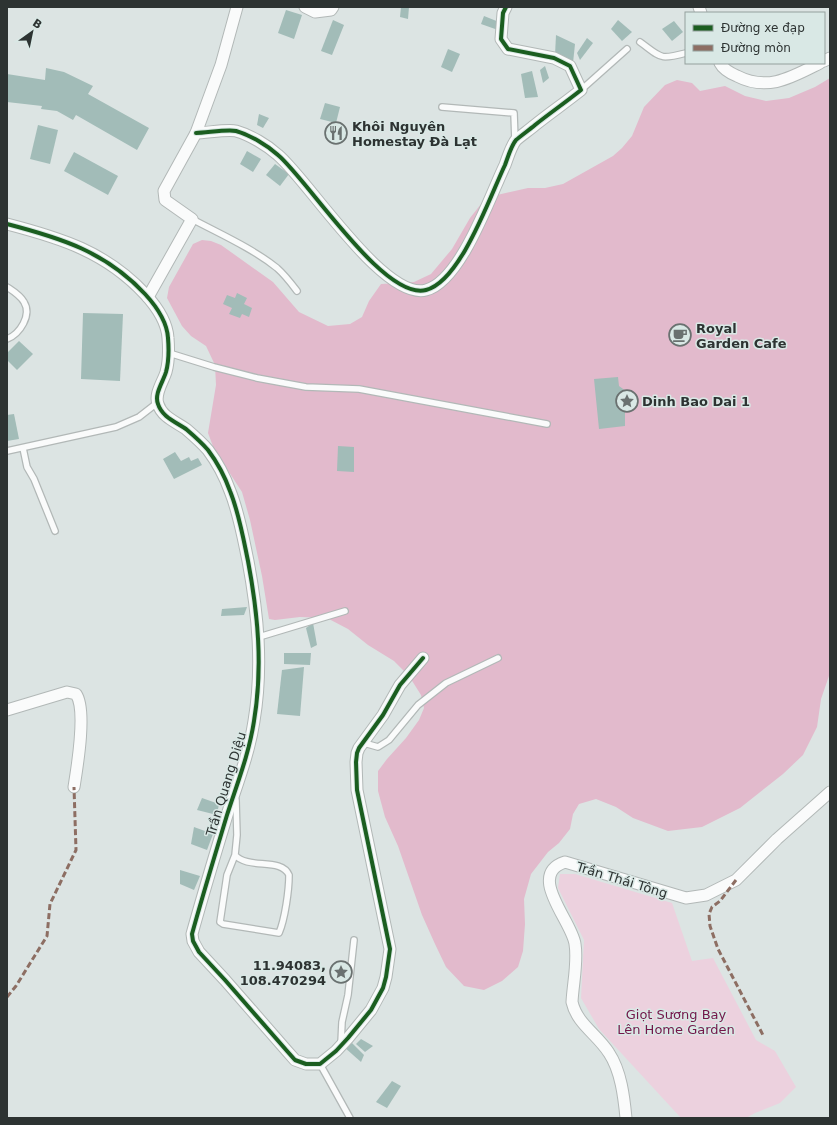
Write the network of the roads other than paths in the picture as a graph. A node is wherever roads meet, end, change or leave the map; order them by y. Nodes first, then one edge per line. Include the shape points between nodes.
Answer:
1 (237, 7) edge
2 (305, 7) edge
3 (333, 7) edge
4 (506, 7) edge
5 (640, 42) dead end
6 (627, 49) dead end
7 (685, 53) edge
8 (721, 64) edge
9 (818, 64) edge
10 (581, 90) junction
11 (442, 107) dead end
12 (196, 133) junction
13 (515, 141) junction
14 (192, 219) junction
15 (7, 224) edge
16 (7, 287) edge
17 (297, 291) dead end
18 (148, 297) junction
19 (7, 338) edge
20 (169, 353) junction
21 (157, 403) junction
22 (547, 424) dead end
23 (23, 448) junction
24 (7, 451) edge
25 (55, 531) dead end
26 (345, 611) dead end
27 (259, 637) junction
28 (423, 658) dead end
29 (498, 658) dead end
30 (7, 710) edge
31 (364, 743) junction
32 (74, 787) dead end
33 (235, 790) junction
34 (830, 792) edge
35 (235, 855) junction
36 (354, 940) dead end
37 (341, 1046) junction
38 (320, 1064) junction
39 (350, 1118) edge
40 (626, 1118) edge

1 - 12 street
2 - 3 street via 315,12 331,10
4 - 10 street via 503,13 501,39 508,49 554,58 570,66
5 - 7 lane via 662,58
6 - 10 lane
8 - 9 street via 740,78 768,83 780,82
10 - 13 street
11 - 13 lane via 514,113
12 - 13 street via 234,131 277,154 294,170 353,242 382,272 406,287 422,291 432,288 461,258 485,214
12 - 14 street via 164,191 165,200
14 - 17 lane via 267,261 286,277
14 - 18 street
15 - 18 street via 84,248 112,264
16 - 19 lane via 25,302 27,312 20,328
18 - 20 street via 168,330
20 - 21 street via 166,372 157,393
20 - 22 lane via 221,369 306,387 359,390
21 - 23 lane via 139,417 116,427
21 - 27 street, Trần Quang Diệu via 162,413 208,450 222,472 241,524 252,579
23 - 24 lane
23 - 25 lane via 27,467
26 - 27 lane
27 - 33 street, Trần Quang Diệu via 259,681 254,722
28 - 31 street via 400,685
29 - 31 lane via 446,683 418,705 389,740 378,747
30 - 32 street via 67,692 76,694 81,719
31 - 37 street via 357,753 357,790 390,949 383,988 371,1010
33 - 35 lane
33 - 38 street, Trần Quang Diệu via 205,887 192,934 193,941 199,952 295,1060 306,1064
34 - 40 street, Trần Thái Tông via 736,880 706,895 686,898 565,862 557,865 552,872 550,890 575,943 572,1002 574,1010 578,1018 610,1053 622,1090
35 - 35 lane via 246,862 288,871 289,884 279,933 220,922 227,874
36 - 37 lane
37 - 38 street
38 - 39 lane

